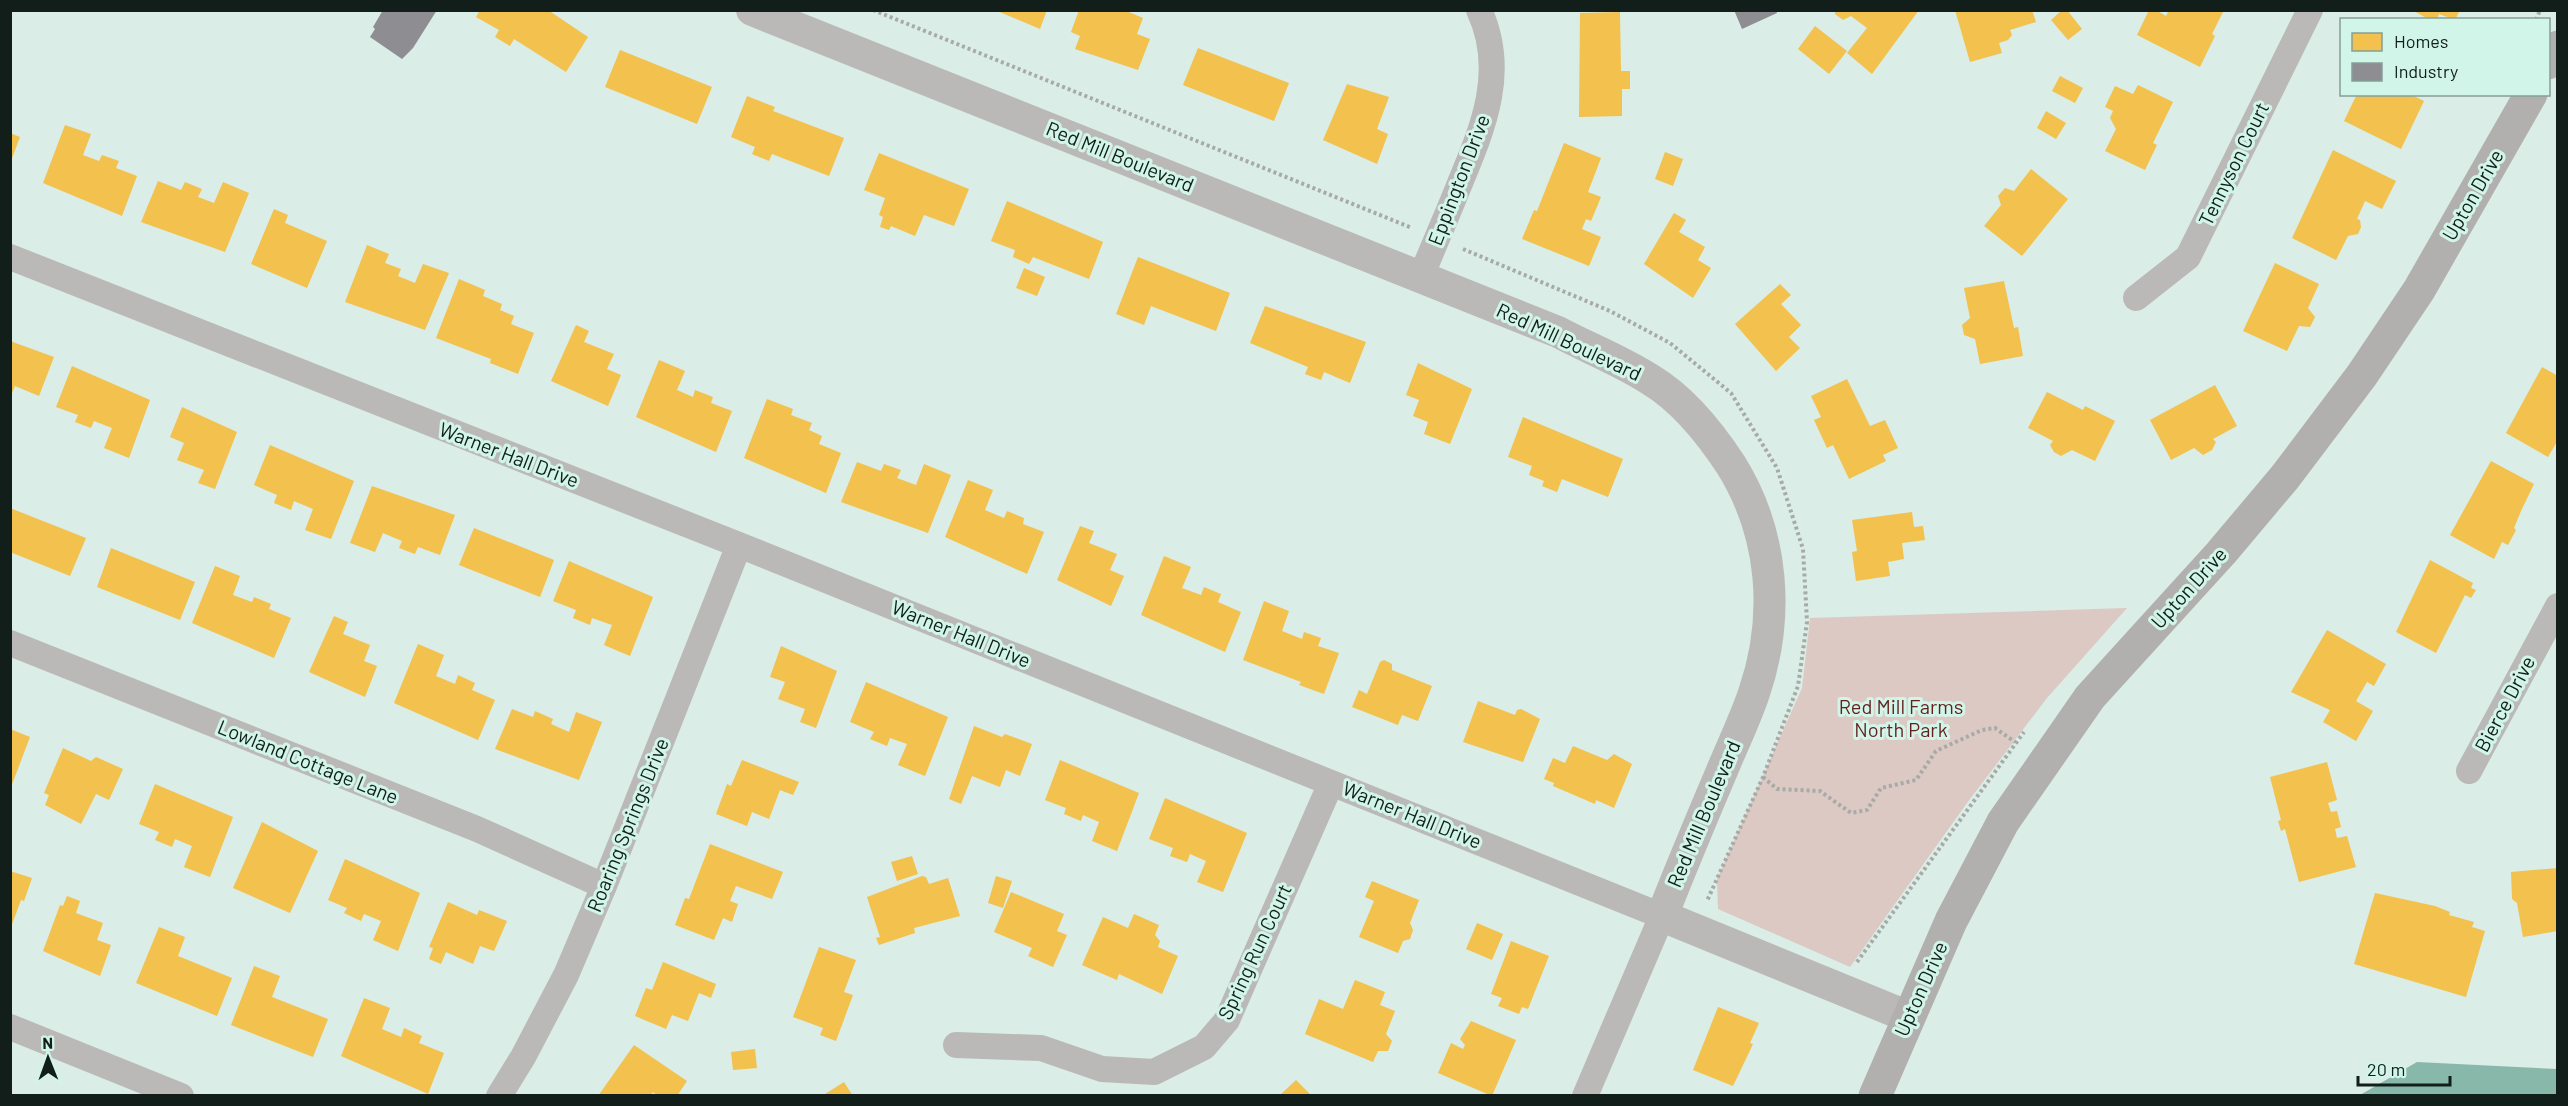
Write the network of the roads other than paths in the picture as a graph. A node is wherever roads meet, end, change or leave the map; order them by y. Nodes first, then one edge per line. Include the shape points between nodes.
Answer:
1 (752, 10) edge
2 (1479, 10) edge
3 (2310, 10) edge
4 (2558, 47) edge
5 (2550, 60) edge
6 (2530, 96) edge
7 (10, 257) edge
8 (1421, 277) junction
9 (2136, 298) dead end
10 (739, 545) junction
11 (2558, 606) edge
12 (10, 643) edge
13 (2469, 771) dead end
14 (1331, 783) junction
15 (604, 886) junction
16 (1662, 916) junction
17 (1909, 1017) junction
18 (10, 1028) edge
19 (956, 1045) dead end
20 (181, 1095) edge
21 (499, 1095) edge
22 (1585, 1095) edge
23 (1875, 1095) edge

1 - 8 street, Red Mill Boulevard
2 - 8 street, Eppington Drive via 1490,52 1491,89 1484,125
3 - 9 street, Tennyson Court via 2188,257
4 - 5 main road
6 - 17 main road, Upton Drive via 2419,290 2362,375 2221,553 2090,697 2003,822 1951,921
7 - 10 street, Warner Hall Drive
8 - 16 street, Red Mill Boulevard via 1558,332 1652,380 1686,408 1716,442 1740,480 1758,522 1768,565 1771,611 1765,651 1754,693
10 - 14 street, Warner Hall Drive
10 - 15 street, Roaring Springs Drive
11 - 13 street, Bierce Drive
12 - 15 street, Lowland Cottage Lane via 477,830
14 - 16 street, Warner Hall Drive
14 - 19 street, Spring Run Court via 1227,1020 1204,1047 1154,1072 1102,1069 1041,1048
15 - 21 street, Roaring Springs Drive via 566,975
16 - 17 street, Warner Hall Drive
16 - 22 street, Red Mill Boulevard
17 - 23 main road, Upton Drive
18 - 20 street

